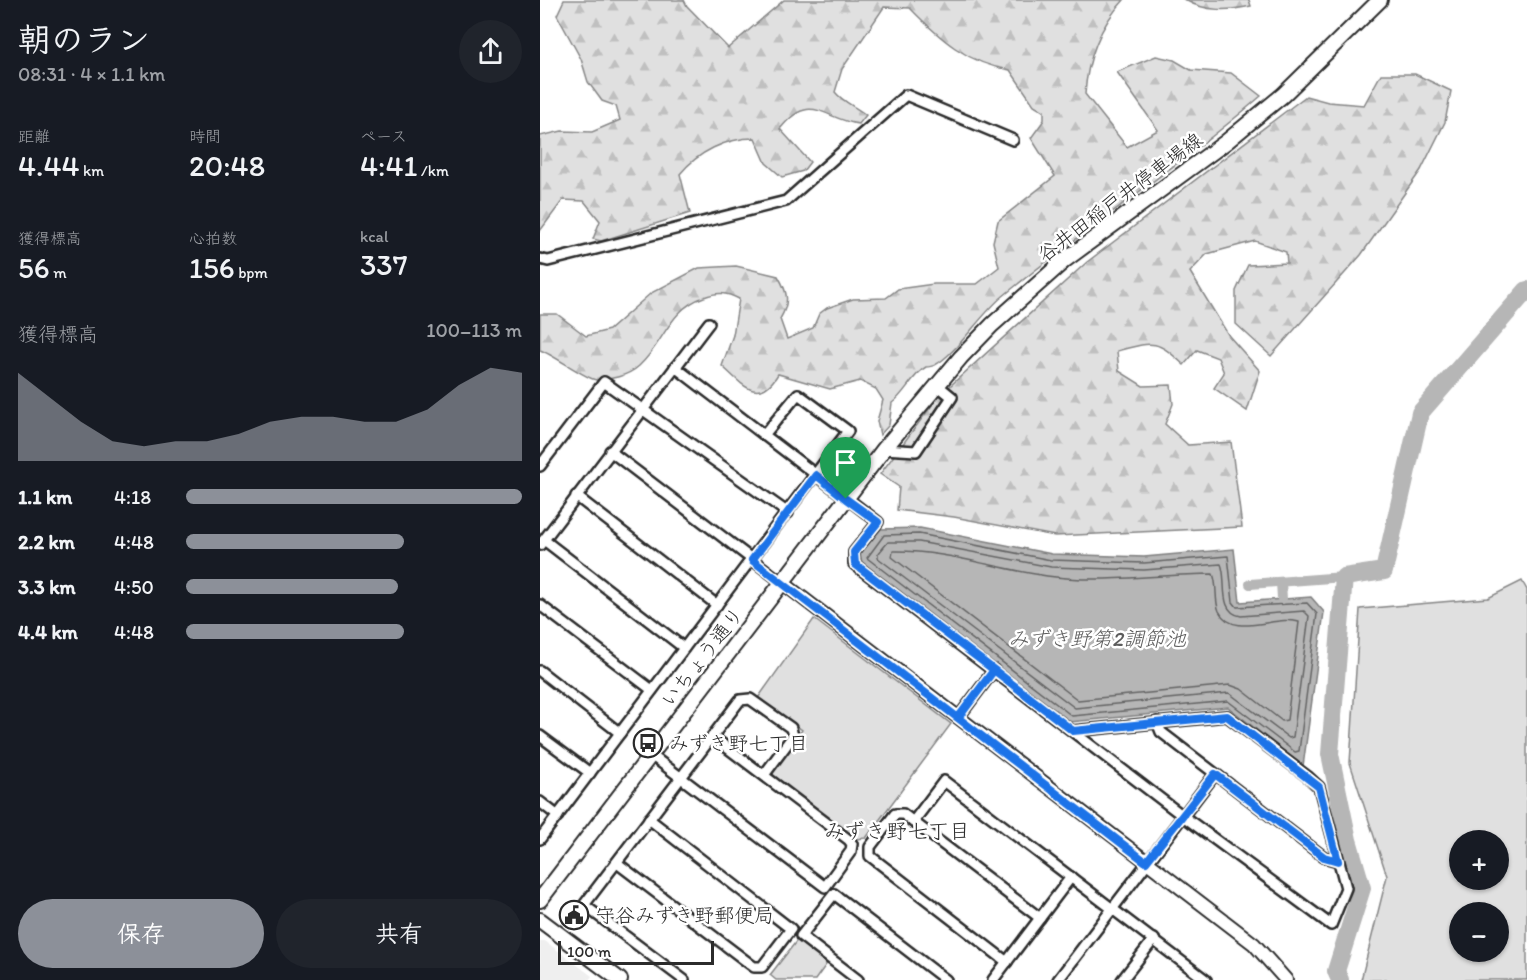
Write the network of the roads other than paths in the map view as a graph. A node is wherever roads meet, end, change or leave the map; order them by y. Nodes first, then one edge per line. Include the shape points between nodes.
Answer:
1 (1380, 0) edge
2 (1013, 140) dead end
3 (540, 259) edge
4 (709, 323) dead end
5 (675, 367) junction
6 (936, 384) junction
7 (642, 410) junction
8 (764, 435) junction
9 (894, 436) joint
10 (884, 449) junction
11 (610, 451) junction
12 (540, 466) edge
13 (816, 475) junction
14 (576, 496) junction
15 (846, 499) junction
16 (788, 513) junction
17 (542, 542) edge
18 (752, 560) junction
19 (783, 583) junction
20 (540, 605) edge
21 (717, 605) junction
22 (684, 648) junction
23 (994, 670) junction
24 (540, 671) edge
25 (652, 690) junction
26 (958, 718) junction
27 (1157, 722) junction
28 (1073, 731) junction
29 (620, 733) junction
30 (540, 736) edge
31 (713, 737) junction
32 (651, 755) junction
33 (590, 773) junction
34 (1215, 774) junction
35 (764, 775) junction
36 (681, 778) junction
37 (540, 802) edge
38 (558, 816) junction
39 (1183, 816) junction
40 (649, 819) junction
41 (913, 822) junction
42 (540, 839) edge
43 (1338, 861) junction
44 (1146, 862) junction
45 (617, 863) junction
46 (1071, 877) junction
47 (540, 900) edge
48 (1112, 908) junction
49 (1040, 918) junction
50 (540, 920) edge
51 (1154, 939) junction
52 (1007, 962) junction
53 (620, 980) edge
54 (684, 980) edge
55 (858, 980) edge
56 (946, 980) edge
57 (993, 980) edge
58 (1058, 980) edge
59 (1122, 980) edge
60 (1206, 980) edge
61 (1286, 980) edge

1 - 6 main road, 谷井田稲戸井停車場線 via 1310,71 1259,115 1027,292
2 - 3 street via 906,95 786,201 548,261
4 - 5 street
5 - 7 street
5 - 8 street
6 - 9 main road, 谷井田稲戸井停車場線
6 - 10 street via 952,397 916,451
7 - 11 street
7 - 12 street via 604,382
7 - 16 street
8 - 13 street
8 - 13 street via 798,394 848,431
9 - 10 main road, いちょう通り
10 - 15 main road, いちょう通り
11 - 14 street
11 - 18 street
13 - 15 street
13 - 16 street
14 - 17 street
14 - 21 street
15 - 19 main road, いちょう通り
15 - 23 street via 878,522 854,552 855,564
16 - 18 street
17 - 22 street
18 - 19 street
18 - 21 street
19 - 26 street
19 - 32 main road, いちょう通り
20 - 25 street
21 - 22 street
22 - 25 street
23 - 26 street
23 - 28 street
24 - 29 street
25 - 29 street
26 - 44 street
27 - 28 street
27 - 34 street via 1161,732
27 - 43 street via 1227,716 1307,776 1319,787
28 - 39 street
29 - 33 street
30 - 33 street
31 - 35 street
31 - 35 street via 740,700 750,699 791,728 793,736
31 - 36 street
32 - 36 street
32 - 47 main road, いちょう通り
33 - 38 street
34 - 39 street
34 - 43 street via 1324,857
35 - 36 street via 852,844 825,887
36 - 40 street
37 - 38 street
38 - 42 street
39 - 43 street via 1331,926 1346,888
39 - 44 street
40 - 45 street
40 - 45 street via 792,929 762,967 754,967
41 - 46 street via 944,781
41 - 49 street
41 - 52 street via 903,814 895,814 870,847 870,856
44 - 48 street
44 - 61 street via 1254,944
45 - 54 street via 584,905
46 - 48 street
46 - 49 street
48 - 51 street
48 - 58 street
49 - 52 street
50 - 53 main road
51 - 59 street
51 - 60 street
52 - 57 street
55 - 56 street via 801,936 834,894

